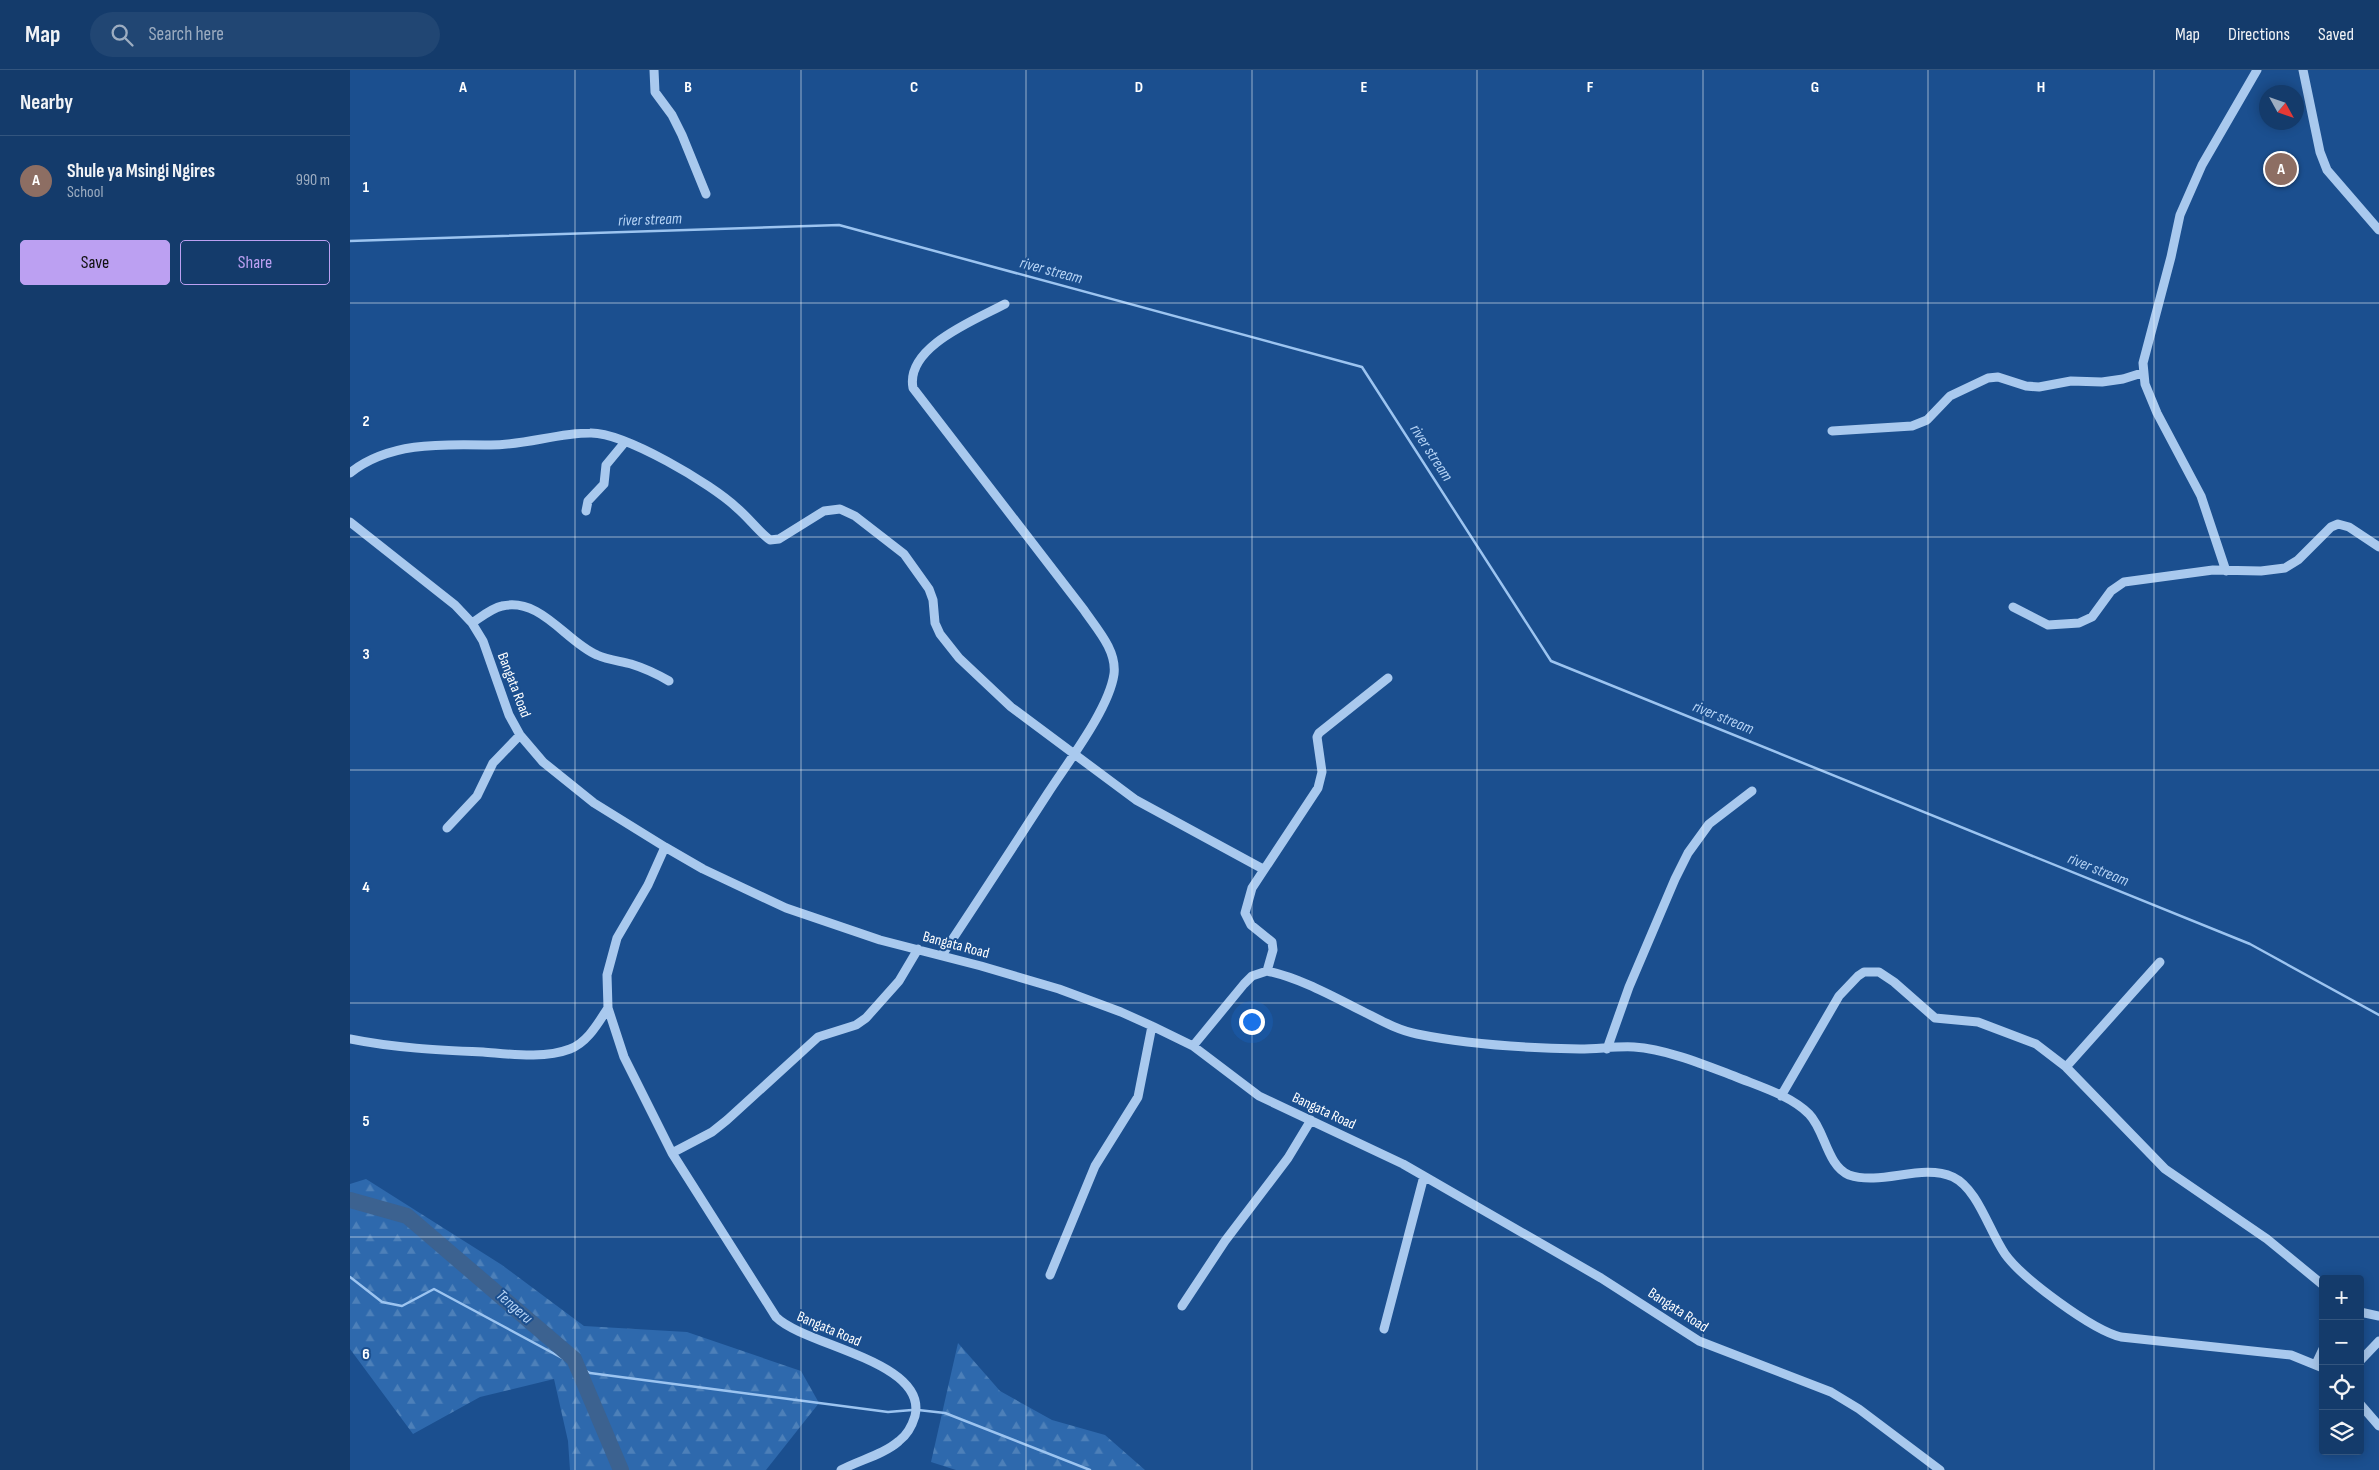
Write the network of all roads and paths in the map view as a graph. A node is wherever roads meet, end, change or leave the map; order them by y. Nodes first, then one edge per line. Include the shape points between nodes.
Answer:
1 (654, 70) edge
2 (2257, 70) edge
3 (2303, 70) edge
4 (706, 194) dead end
5 (2379, 230) edge
6 (1005, 304) dead end
7 (2142, 373) junction
8 (1832, 431) dead end
9 (625, 442) junction
10 (350, 473) edge
11 (586, 511) dead end
12 (350, 522) edge
13 (2379, 547) edge
14 (2226, 571) junction
15 (2013, 607) dead end
16 (472, 623) junction
17 (1388, 678) dead end
18 (669, 682) dead end
19 (520, 735) junction
20 (1073, 755) junction
21 (1752, 791) dead end
22 (448, 828) dead end
23 (664, 847) junction
24 (1263, 869) junction
25 (918, 949) junction
26 (942, 955) junction
27 (2160, 962) dead end
28 (1267, 970) junction
29 (608, 1008) junction
30 (1152, 1026) junction
31 (350, 1039) edge
32 (1193, 1046) junction
33 (1608, 1049) junction
34 (2066, 1067) junction
35 (1781, 1096) junction
36 (1311, 1120) junction
37 (672, 1153) junction
38 (1424, 1176) junction
39 (1050, 1275) dead end
40 (2319, 1282) edge
41 (1182, 1306) dead end
42 (2364, 1313) edge
43 (2379, 1316) edge
44 (1384, 1329) dead end
45 (2379, 1341) edge
46 (2364, 1357) edge
47 (2319, 1366) edge
48 (2364, 1409) edge
49 (2379, 1426) edge
50 (841, 1470) edge
51 (1940, 1470) edge

1 - 4 street via 655,92 672,115
2 - 7 street via 2202,165 2180,215
3 - 5 street via 2310,113 2327,170
6 - 20 street via 928,350 917,362 911,379 921,400 1107,644 1114,672 1110,690
7 - 8 street via 2116,380 2039,386 2026,386 1998,377 1988,378 1950,396 1927,420 1912,426
7 - 14 street via 2157,413 2201,496
9 - 10 street via 589,432 497,445 423,444 374,459
9 - 11 street via 606,465 604,484 588,501
9 - 20 street via 674,465 720,493 770,540 779,539 824,511 840,509 855,516 904,554 921,574 934,600 935,623 959,658 1011,706
12 - 16 street, Bangata Road via 455,605
13 - 14 street via 2349,527 2338,524 2330,527 2292,565 2261,571
14 - 15 street via 2124,582 2111,591 2092,617 2079,624 2048,625
16 - 18 street via 502,606 530,608 591,652 646,670
16 - 19 street, Bangata Road via 483,641 509,715
17 - 24 street via 1319,733 1322,772 1318,788
19 - 22 street via 493,763 477,796
19 - 23 street, Bangata Road via 554,772 594,803
20 - 24 street via 1136,800
20 - 26 street
21 - 33 street via 1709,824 1688,853 1629,987
23 - 25 street, Bangata Road via 764,900 880,940
23 - 29 street, Bangata Road via 656,870 614,945 607,975
24 - 28 street via 1252,888 1245,913 1251,925 1272,942
25 - 26 street, Bangata Road
25 - 37 street via 898,981 866,1018 856,1025 818,1037 712,1132
26 - 30 street, Bangata Road via 1059,989
27 - 34 street
28 - 32 street via 1244,984
28 - 33 street via 1407,1032 1516,1047
29 - 31 street via 582,1042 549,1054 438,1050
29 - 37 street, Bangata Road via 624,1057
30 - 32 street, Bangata Road
30 - 39 street via 1138,1097 1095,1166
32 - 36 street, Bangata Road via 1259,1096
33 - 35 street via 1635,1047 1685,1058
34 - 35 street via 2036,1044 1994,1026 1935,1018 1884,974 1871,971 1858,976 1839,996
34 - 40 street via 2165,1169 2267,1239
35 - 47 street via 1814,1119 1835,1162 1847,1174 1879,1177 1934,1174 1959,1181 1973,1195 2010,1261 2101,1330 2121,1337 2291,1355
36 - 38 street, Bangata Road
36 - 41 street via 1288,1158 1225,1241
37 - 50 street, Bangata Road via 783,1325 890,1371 914,1396 914,1420 904,1436 894,1445
38 - 44 street
38 - 51 street, Bangata Road via 1601,1278 1700,1341 1831,1392
42 - 43 street
45 - 46 street
48 - 49 street

